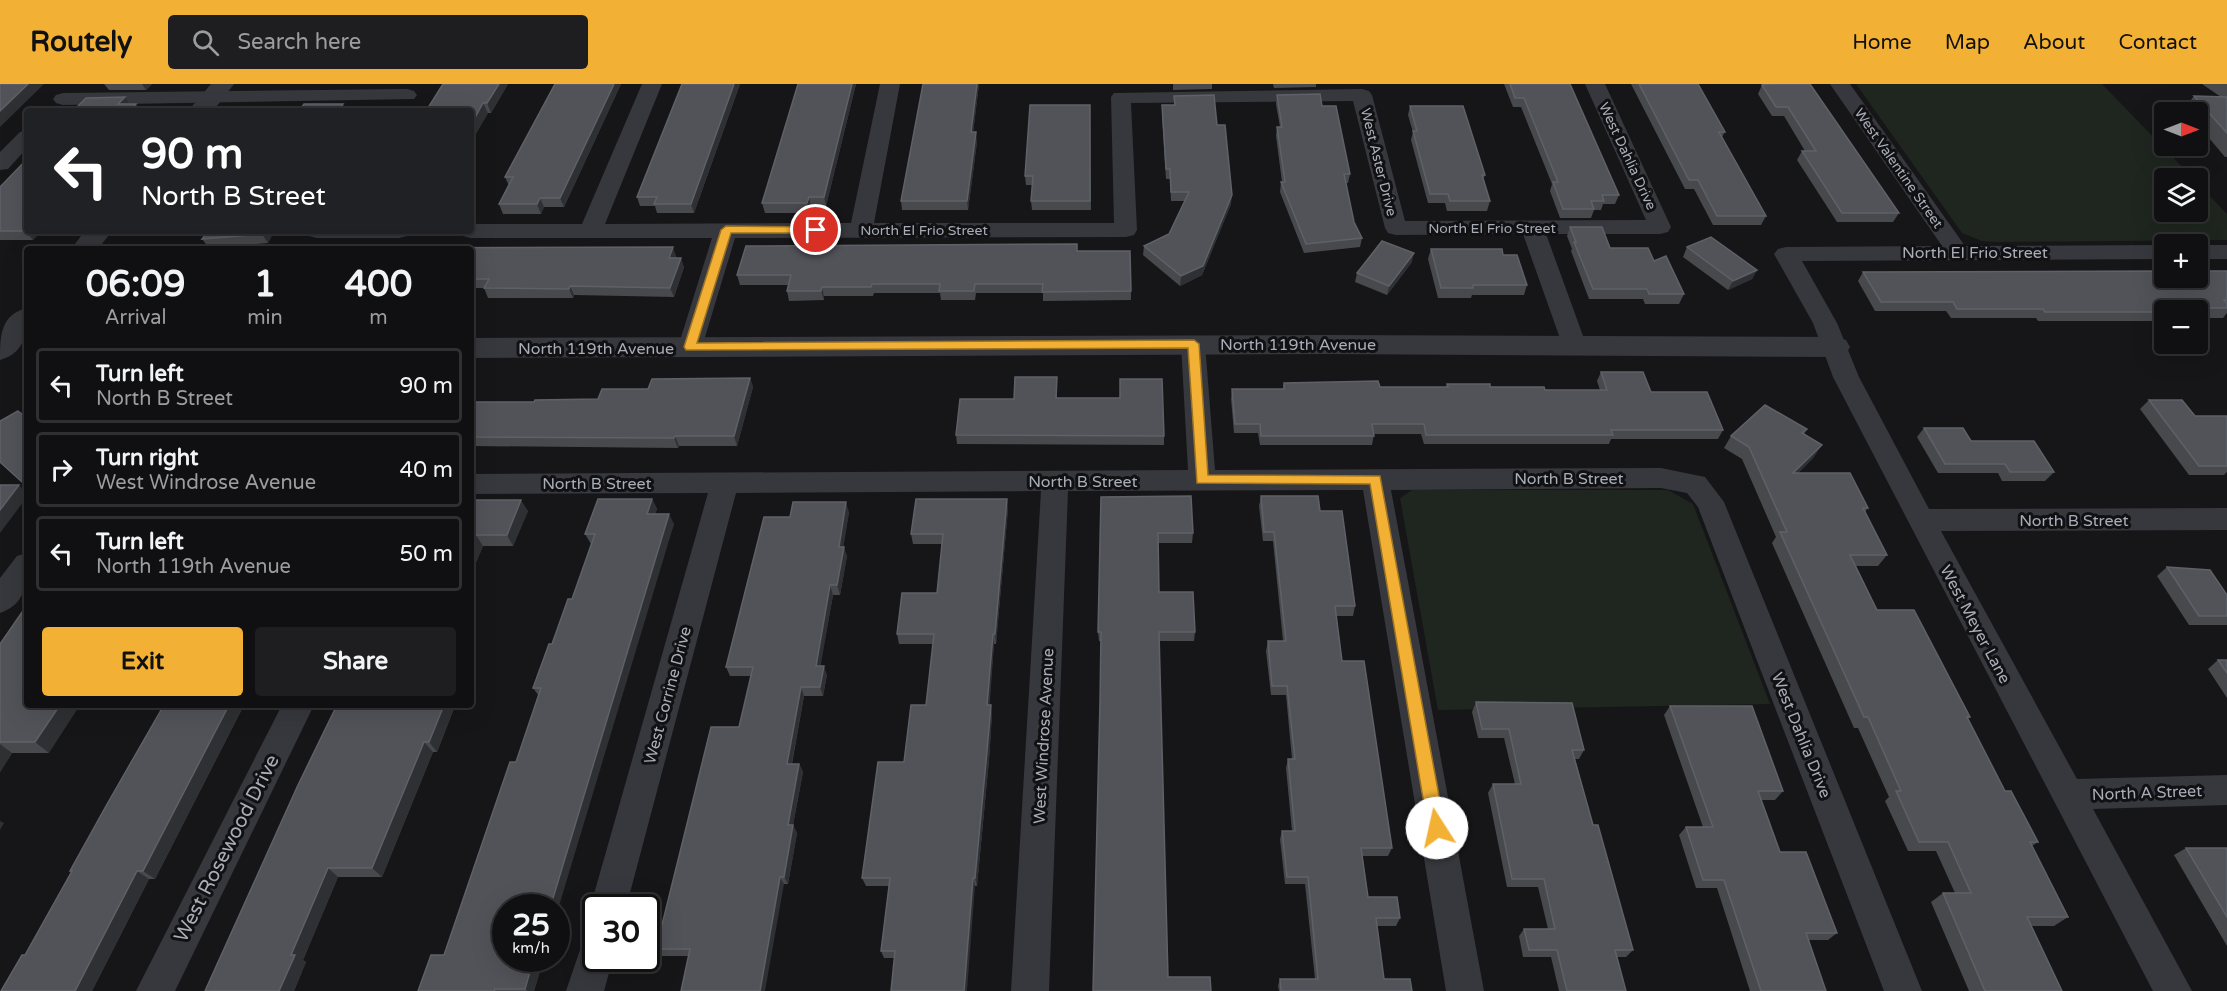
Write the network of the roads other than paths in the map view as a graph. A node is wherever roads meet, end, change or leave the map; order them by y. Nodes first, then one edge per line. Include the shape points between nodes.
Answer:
1 (78, 84) edge
2 (652, 84) edge
3 (890, 84) edge
4 (1595, 84) edge
5 (1840, 84) edge
6 (406, 97) edge
7 (211, 98) edge
8 (57, 105) edge
9 (24, 139) edge
10 (0, 164) edge
11 (1532, 227) junction
12 (1660, 227) joint
13 (1396, 228) joint
14 (591, 230) junction
15 (726, 230) junction
16 (861, 230) junction
17 (1126, 230) joint
18 (474, 231) edge
19 (96, 234) edge
20 (86, 246) edge
21 (1959, 252) junction
22 (2154, 252) edge
23 (2208, 252) edge
24 (2227, 252) edge
25 (1786, 254) joint
26 (24, 321) edge
27 (1194, 344) junction
28 (1574, 344) junction
29 (690, 347) junction
30 (1836, 347) junction
31 (474, 348) edge
32 (24, 349) edge
33 (0, 350) edge
34 (1376, 479) junction
35 (1202, 480) junction
36 (1055, 481) junction
37 (726, 483) junction
38 (474, 484) edge
39 (1695, 484) joint
40 (2227, 519) edge
41 (1921, 520) junction
42 (24, 568) edge
43 (0, 602) edge
44 (296, 708) edge
45 (2227, 790) edge
46 (2068, 794) junction
47 (612, 894) edge
48 (591, 972) edge
49 (155, 991) edge
50 (585, 991) edge
51 (1030, 991) edge
52 (1465, 991) edge
53 (1903, 991) edge
54 (2173, 991) edge

1 - 8 street
2 - 14 street
3 - 16 street
4 - 12 street, West Dahlia Drive
5 - 21 street, West Valentine Street
6 - 7 street
7 - 8 street
9 - 10 street
11 - 12 street, North El Frio Street
11 - 13 street, North El Frio Street
11 - 28 street
13 - 17 street, West Aster Drive via 1362,95 1121,97
14 - 15 street, North El Frio Street
14 - 18 street, North El Frio Street
15 - 16 street, North El Frio Street
15 - 29 street
16 - 17 street, North El Frio Street
19 - 20 street
21 - 22 street, North El Frio Street
21 - 25 street, North El Frio Street
23 - 24 street
25 - 30 street, West Meyer Lane
26 - 33 street
27 - 28 street, North 119th Avenue
27 - 29 street, North 119th Avenue
27 - 35 street
28 - 30 street, North 119th Avenue
29 - 31 street, North 119th Avenue
30 - 41 street, West Meyer Lane via 1846,376
32 - 33 street
34 - 35 street, North B Street
34 - 39 street, North B Street via 1661,478
34 - 52 street
35 - 36 street, North B Street
36 - 37 street, North B Street
36 - 51 street, West Windrose Avenue
37 - 38 street, North B Street
37 - 47 street, West Corrine Drive
39 - 53 street, West Dahlia Drive via 1710,502
40 - 41 street, North B Street
41 - 46 street, West Meyer Lane
42 - 43 street
44 - 49 street, West Rosewood Drive
45 - 46 street, North A Street
46 - 54 street, West Meyer Lane
48 - 50 street

